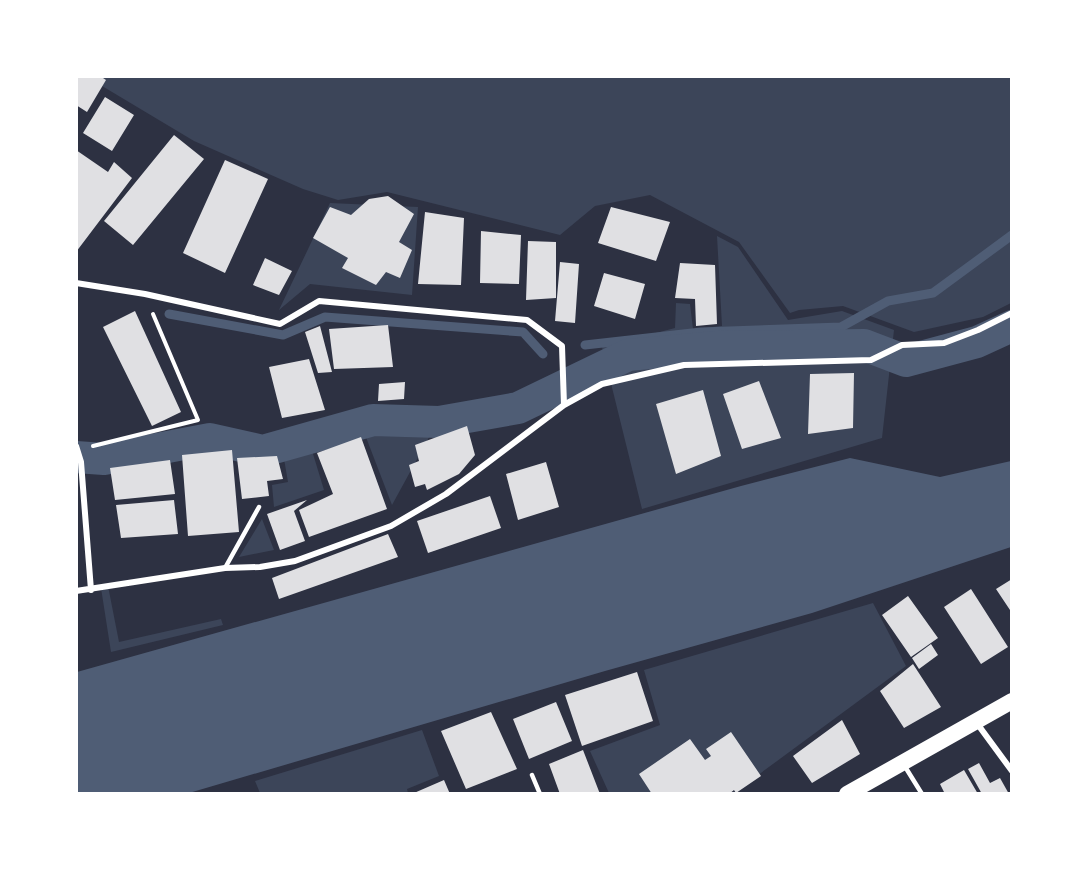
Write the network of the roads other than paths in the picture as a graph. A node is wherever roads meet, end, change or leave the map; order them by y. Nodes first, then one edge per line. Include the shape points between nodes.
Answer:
1 (76, 283) edge
2 (1011, 313) edge
3 (564, 405) junction
4 (77, 448) edge
5 (259, 507) dead end
6 (225, 568) junction
7 (91, 590) junction
8 (76, 591) edge
9 (1011, 701) edge
10 (976, 721) junction
11 (903, 762) junction
12 (1011, 771) edge
13 (532, 775) dead end
14 (540, 794) edge
15 (847, 794) edge
16 (922, 794) edge

1 - 3 street via 280,324 319,301 527,320 562,346
2 - 3 street via 944,343 902,345 871,360 684,365 602,384
3 - 6 street via 446,494 391,526 295,561
4 - 7 street
5 - 6 lane
6 - 7 street
7 - 8 street
9 - 10 highway
10 - 11 highway
10 - 12 street
11 - 15 highway
11 - 16 lane
13 - 14 lane

